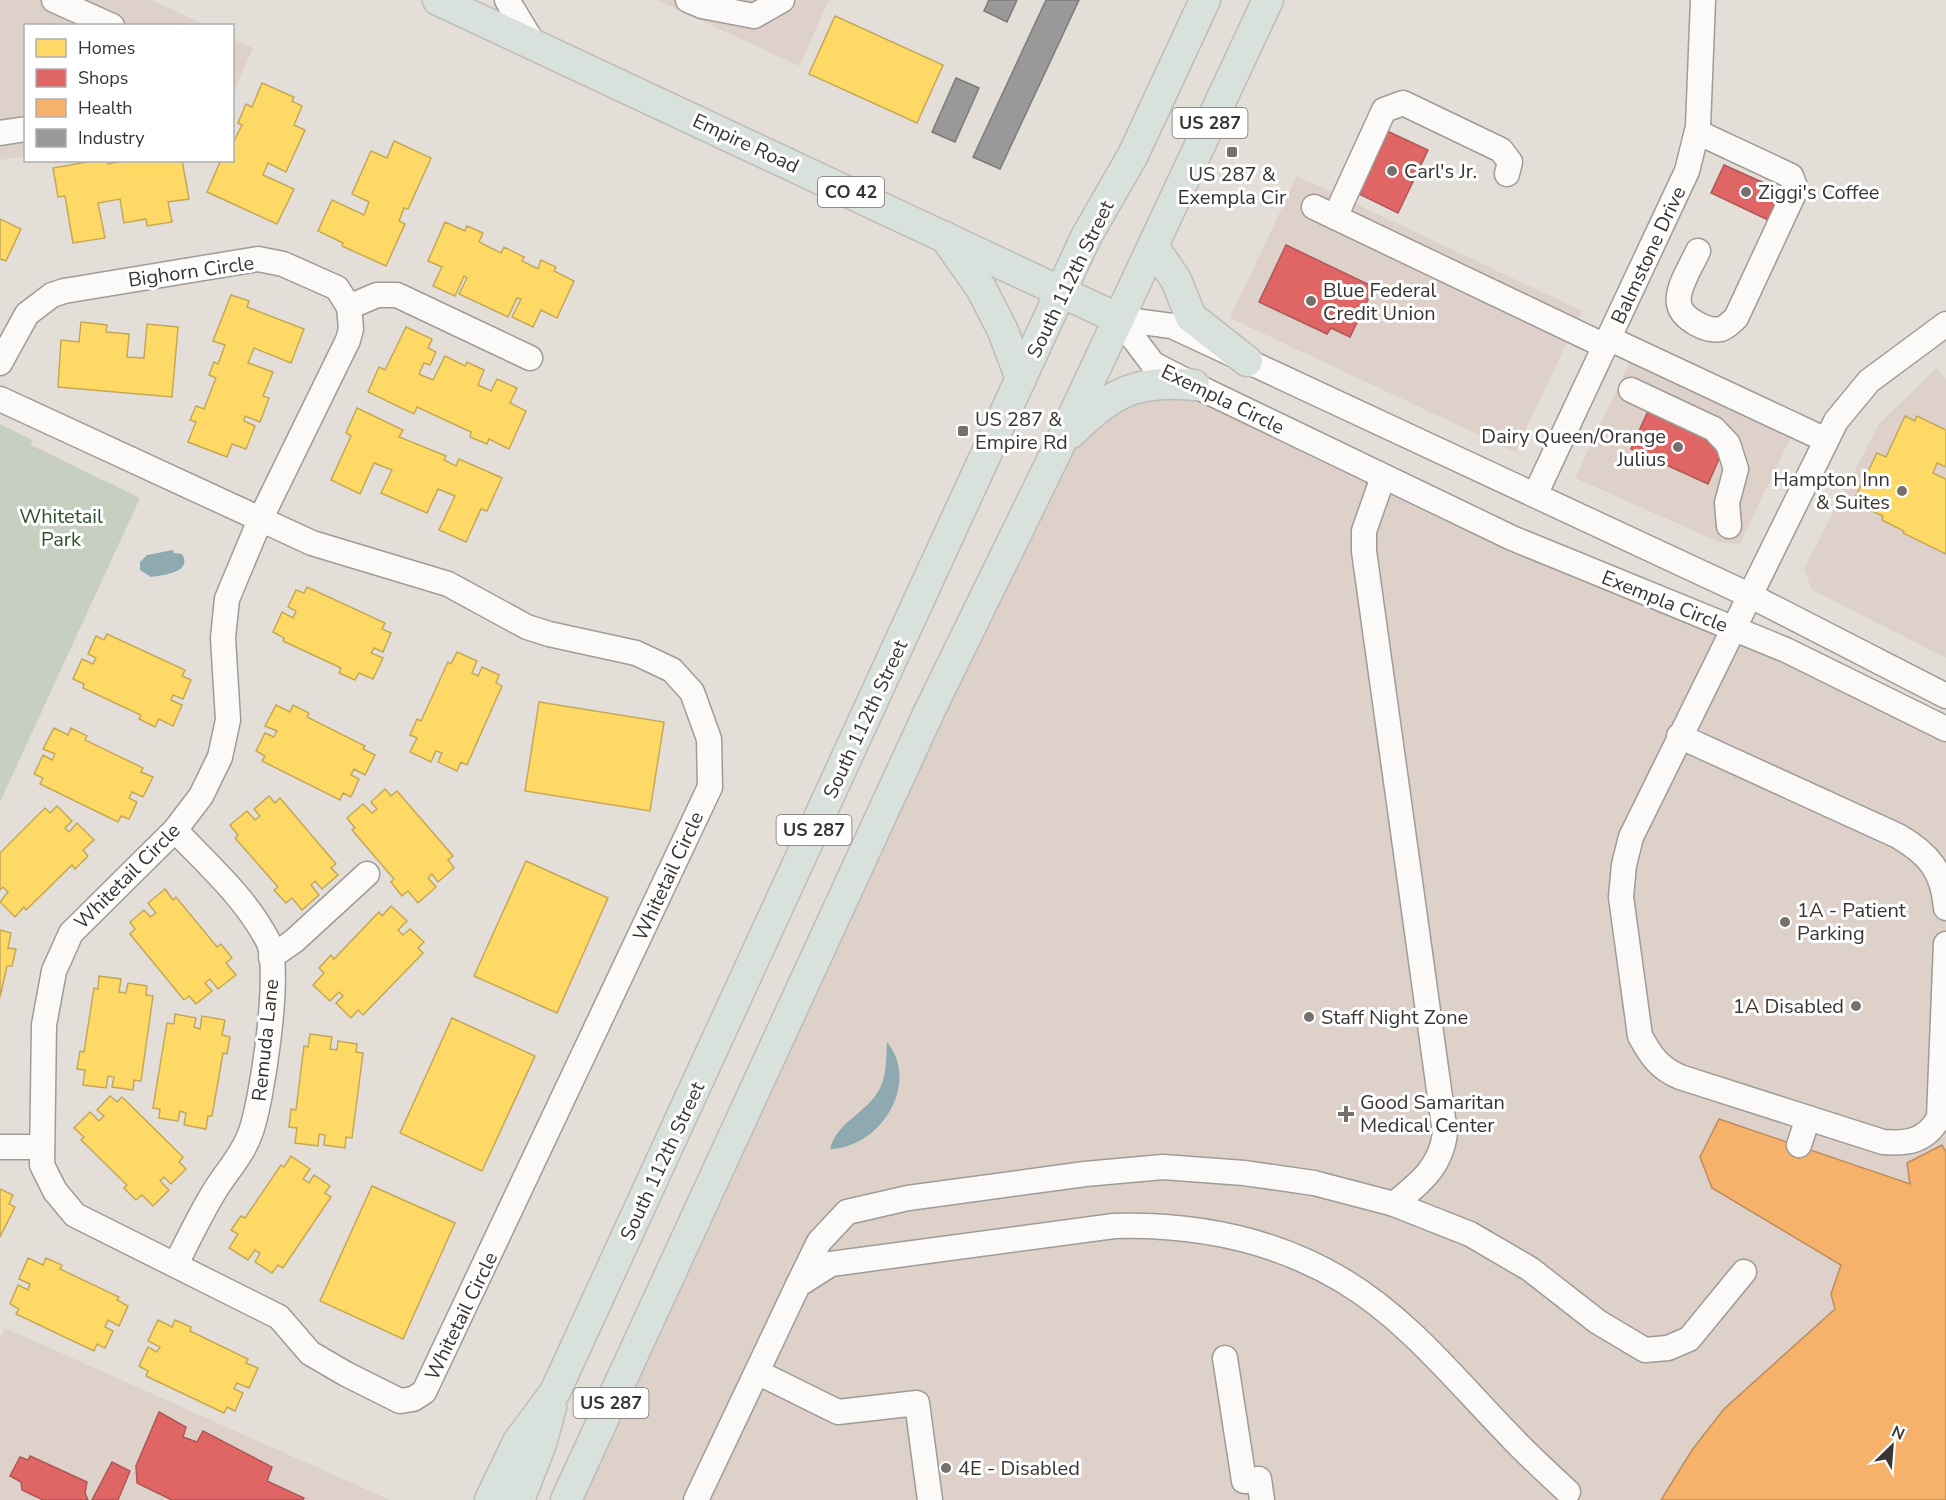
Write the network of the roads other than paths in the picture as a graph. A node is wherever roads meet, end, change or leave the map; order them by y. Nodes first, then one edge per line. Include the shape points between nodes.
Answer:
1 (54, 0) edge
2 (438, 0) edge
3 (507, 0) edge
4 (688, 0) edge
5 (782, 0) edge
6 (1204, 0) edge
7 (1268, 0) edge
8 (1703, 0) edge
9 (106, 24) edge
10 (535, 46) junction
11 (24, 129) edge
12 (1697, 132) junction
13 (0, 133) edge
14 (1507, 174) dead end
15 (943, 235) junction
16 (1153, 246) junction
17 (1698, 251) dead end
18 (1061, 291) junction
19 (349, 307) junction
20 (1119, 319) junction
21 (1946, 324) edge
22 (1607, 342) junction
23 (530, 358) dead end
24 (1247, 361) junction
25 (0, 363) edge
26 (1021, 379) junction
27 (1194, 384) junction
28 (1631, 390) dead end
29 (0, 399) edge
30 (1826, 440) junction
31 (1060, 444) junction
32 (1383, 477) junction
33 (1535, 495) junction
34 (260, 520) junction
35 (1729, 526) dead end
36 (1751, 596) junction
37 (1734, 629) junction
38 (1946, 696) edge
39 (1946, 729) edge
40 (1679, 736) junction
41 (175, 830) junction
42 (366, 874) dead end
43 (1946, 908) edge
44 (1946, 944) edge
45 (271, 957) junction
46 (1808, 1118) junction
47 (1798, 1145) dead end
48 (0, 1147) edge
49 (42, 1147) junction
50 (1394, 1204) junction
51 (176, 1264) junction
52 (1744, 1272) dead end
53 (798, 1285) junction
54 (1225, 1358) dead end
55 (757, 1372) junction
56 (555, 1392) junction
57 (1568, 1492) dead end
58 (490, 1500) edge
59 (519, 1500) edge
60 (566, 1500) edge
61 (696, 1500) edge
62 (930, 1500) edge
63 (1262, 1500) edge

1 - 9 street
2 - 10 main road, Empire Road / CO 42
3 - 10 street
4 - 5 street via 754,16
6 - 18 main road, South 112th Street / US 287 via 1133,155 1086,237
7 - 16 main road, US 287
8 - 12 street, Balmstone Drive
10 - 15 main road, Empire Road / CO 42
11 - 13 street
12 - 17 street via 1791,176 1796,189 1736,318 1724,328 1712,330 1687,318 1679,304 1681,289
12 - 22 street, Balmstone Drive via 1687,171
14 - 22 street via 1510,162 1501,150 1403,103 1384,110 1325,212
15 - 18 main road, Empire Road / CO 42
15 - 26 main road via 981,288
16 - 20 main road, US 287
16 - 24 main road via 1176,280 1191,317
18 - 20 main road, Empire Road / CO 42
18 - 26 main road, South 112th Street / US 287
19 - 23 street via 377,294 397,295
19 - 25 street, Bighorn Circle via 337,288 283,264 258,259 52,295 27,314
19 - 34 street via 348,340
20 - 24 street, Exempla Circle via 1172,326
20 - 27 street, Exempla Circle via 1153,364
20 - 31 main road, US 287
21 - 30 street via 1869,381 1848,404
22 - 30 street
22 - 33 street, Balmstone Drive
24 - 33 street, Exempla Circle
26 - 56 main road, South 112th Street / US 287
27 - 31 main road via 1153,383 1122,391
27 - 32 street, Exempla Circle
28 - 35 street via 1714,429 1728,444 1736,469 1727,503
29 - 34 street, Whitetail Circle
30 - 36 street
31 - 60 main road, US 287 via 929,712
32 - 37 street, Exempla Circle via 1512,538
32 - 50 street via 1364,531 1364,551 1445,1133 1443,1151 1434,1168
33 - 36 street, Exempla Circle
34 - 41 street, Whitetail Circle via 227,599 223,638 228,720 220,757 201,796
34 - 51 street, Whitetail Circle via 312,543 448,584 527,627 636,653 672,670 692,692 707,732 710,787 424,1392 400,1401 346,1374 310,1353 279,1317
36 - 37 street
36 - 38 street, Exempla Circle
37 - 39 street, Exempla Circle via 1786,650
37 - 40 street
40 - 43 street via 1920,849 1935,867 1945,891
40 - 46 street via 1631,837 1624,865 1621,897 1640,1036 1650,1056 1663,1069
41 - 45 street, Remuda Lane via 241,900 269,943
41 - 49 street, Whitetail Circle via 71,933 64,946 54,971 44,1025
42 - 45 street via 294,941
44 - 46 street via 1939,1118 1932,1129 1919,1139 1883,1142
45 - 51 street, Remuda Lane via 274,988 258,1107 250,1135
46 - 47 street
48 - 49 street
49 - 51 street, Whitetail Circle via 42,1165 55,1191 75,1215
50 - 52 street via 1470,1234 1530,1269 1598,1322 1645,1350 1668,1348 1689,1339
50 - 53 street via 1314,1183 1163,1167 920,1196 847,1212 819,1242
53 - 55 street
53 - 57 street via 831,1264 1114,1226 1158,1225 1223,1233 1286,1254 1342,1280 1395,1319
54 - 63 street via 1244,1481 1259,1479
55 - 61 street
55 - 62 street via 838,1412 917,1403
56 - 58 main road, South 112th Street / US 287 via 518,1442
56 - 59 main road via 541,1444

